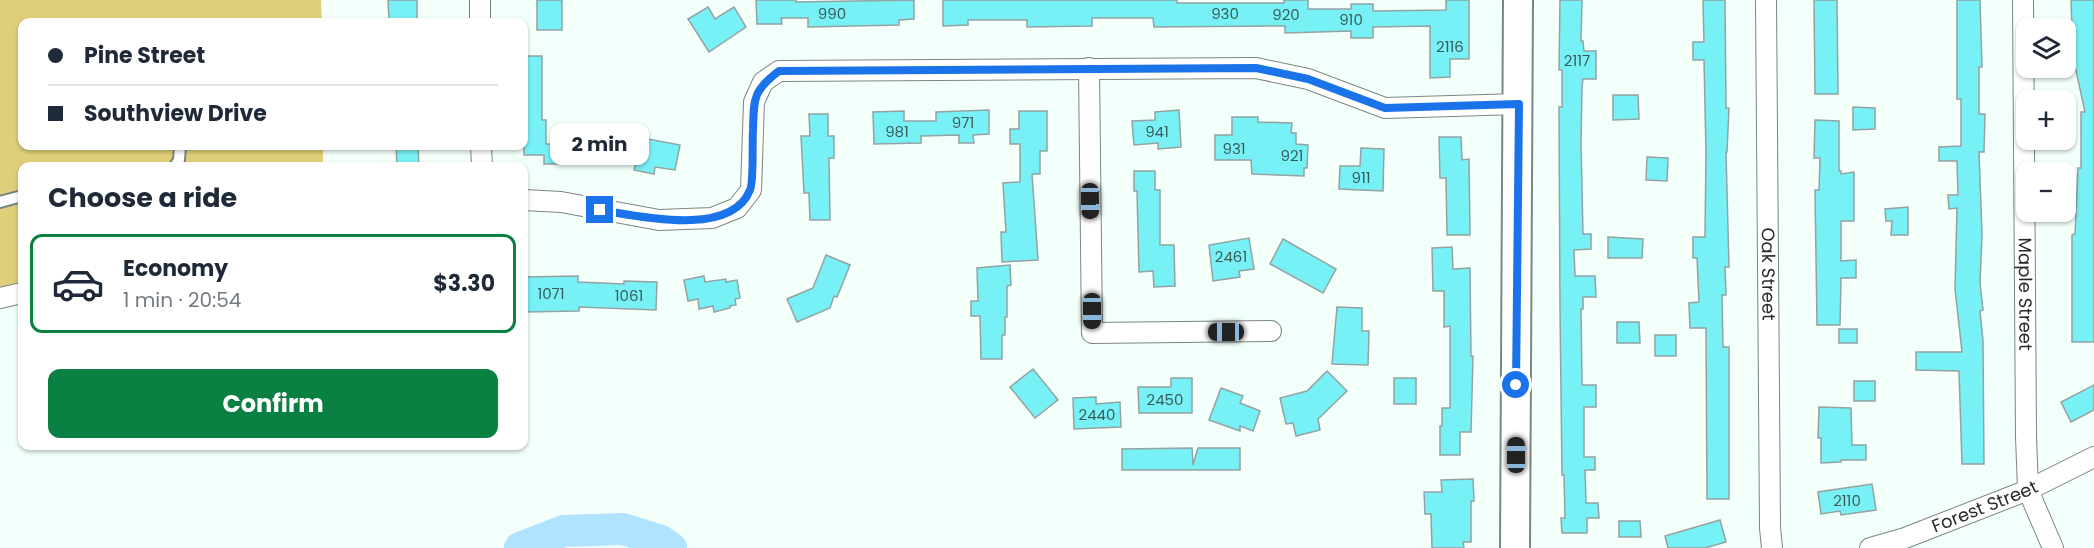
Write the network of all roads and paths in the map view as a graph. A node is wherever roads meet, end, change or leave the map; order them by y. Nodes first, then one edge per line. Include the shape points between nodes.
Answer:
1 (480, 0) edge
2 (1518, 0) edge
3 (1766, 0) edge
4 (2023, 0) edge
5 (480, 18) edge
6 (1089, 68) junction
7 (1519, 104) junction
8 (18, 197) edge
9 (528, 200) edge
10 (0, 202) edge
11 (18, 294) edge
12 (0, 298) edge
13 (1271, 331) dead end
14 (2094, 457) edge
15 (2028, 490) junction
16 (1515, 548) edge
17 (1772, 548) edge
18 (1870, 548) edge
19 (2053, 548) edge

1 - 5 street
2 - 7 street
3 - 17 street, Oak Street
4 - 15 street, Maple Street
6 - 7 street via 1256,68 1308,79 1385,108
6 - 9 street via 779,71 764,82 754,102 751,190 737,208 712,218 659,220 561,202
6 - 13 street via 1092,333
7 - 16 street
8 - 10 lane
11 - 12 street
14 - 15 street, Forest Street
15 - 18 street, Forest Street
15 - 19 street, Maple Street

